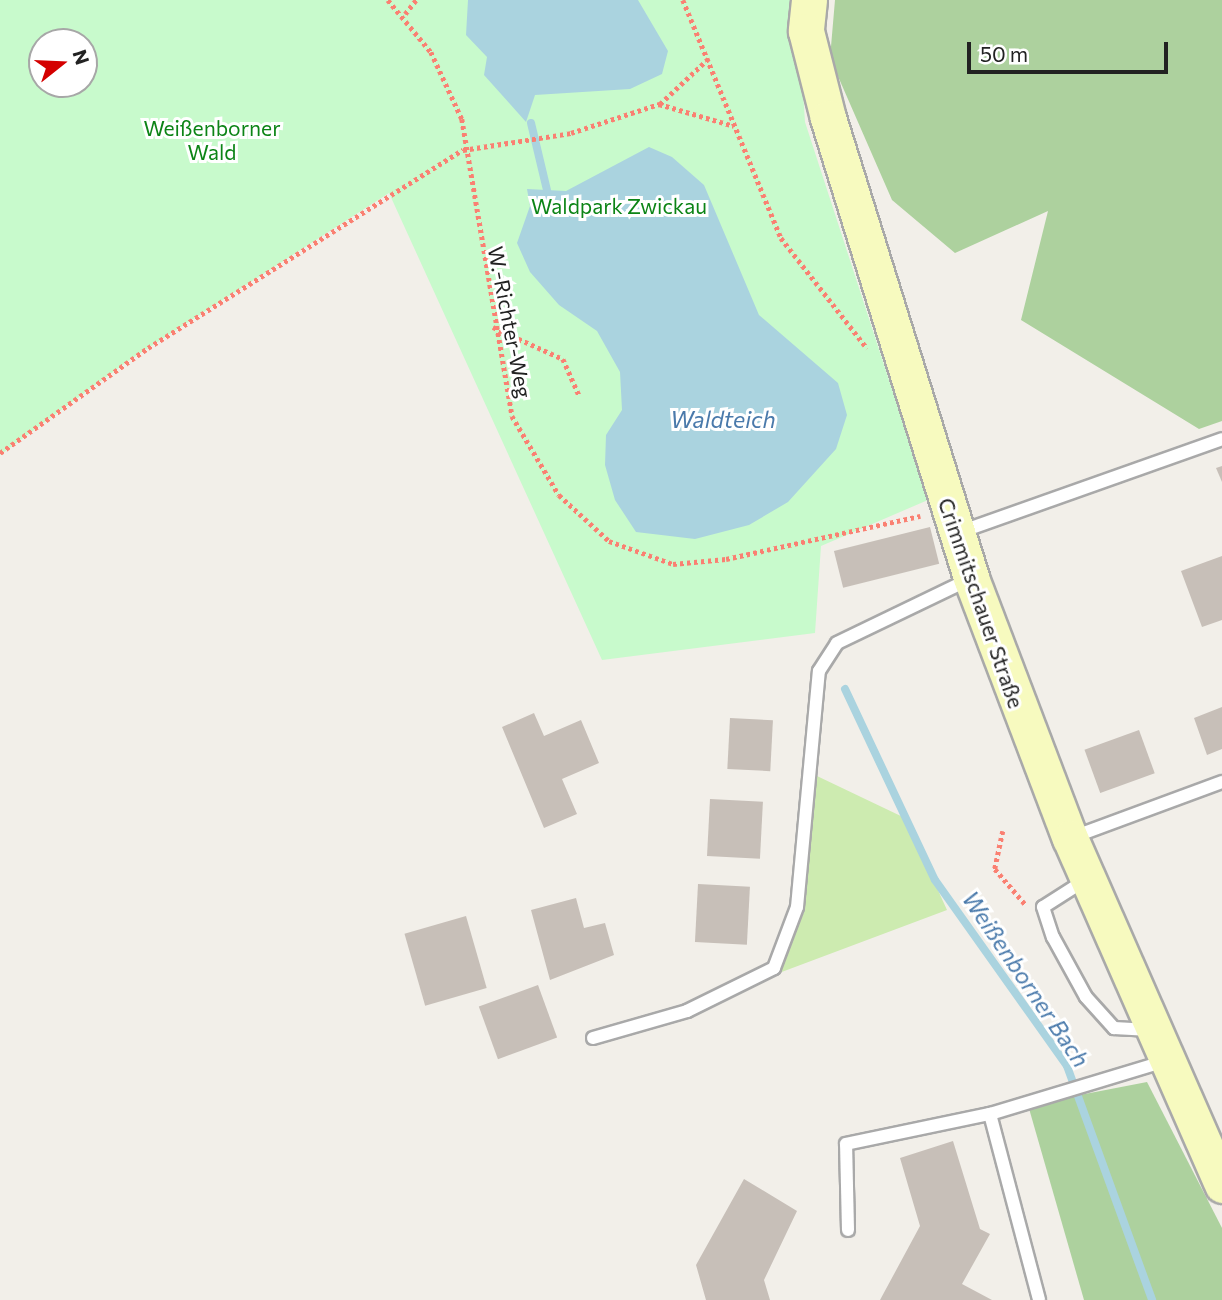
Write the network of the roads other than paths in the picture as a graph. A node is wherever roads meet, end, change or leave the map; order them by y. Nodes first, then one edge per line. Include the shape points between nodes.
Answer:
1 (809, 0) edge
2 (1222, 439) edge
3 (953, 522) junction
4 (971, 578) junction
5 (1222, 782) edge
6 (1070, 838) junction
7 (1087, 879) junction
8 (593, 1038) dead end
9 (1161, 1045) junction
10 (990, 1114) junction
11 (1222, 1185) edge
12 (848, 1230) dead end
13 (1039, 1300) edge

1 - 3 main road, Crimmitschauer Straße via 806,31 828,118
2 - 3 lane
3 - 4 main road, Crimmitschauer Straße
4 - 6 main road, Crimmitschauer Straße
4 - 8 lane via 837,643 818,671 797,907 774,968 687,1011
5 - 6 lane
6 - 7 main road, Crimmitschauer Straße
7 - 9 main road, Crimmitschauer Straße
7 - 9 lane via 1043,907 1053,937 1086,997 1114,1028
9 - 10 lane via 1101,1080
9 - 11 main road, Crimmitschauer Straße
10 - 12 lane via 846,1144
10 - 13 lane

